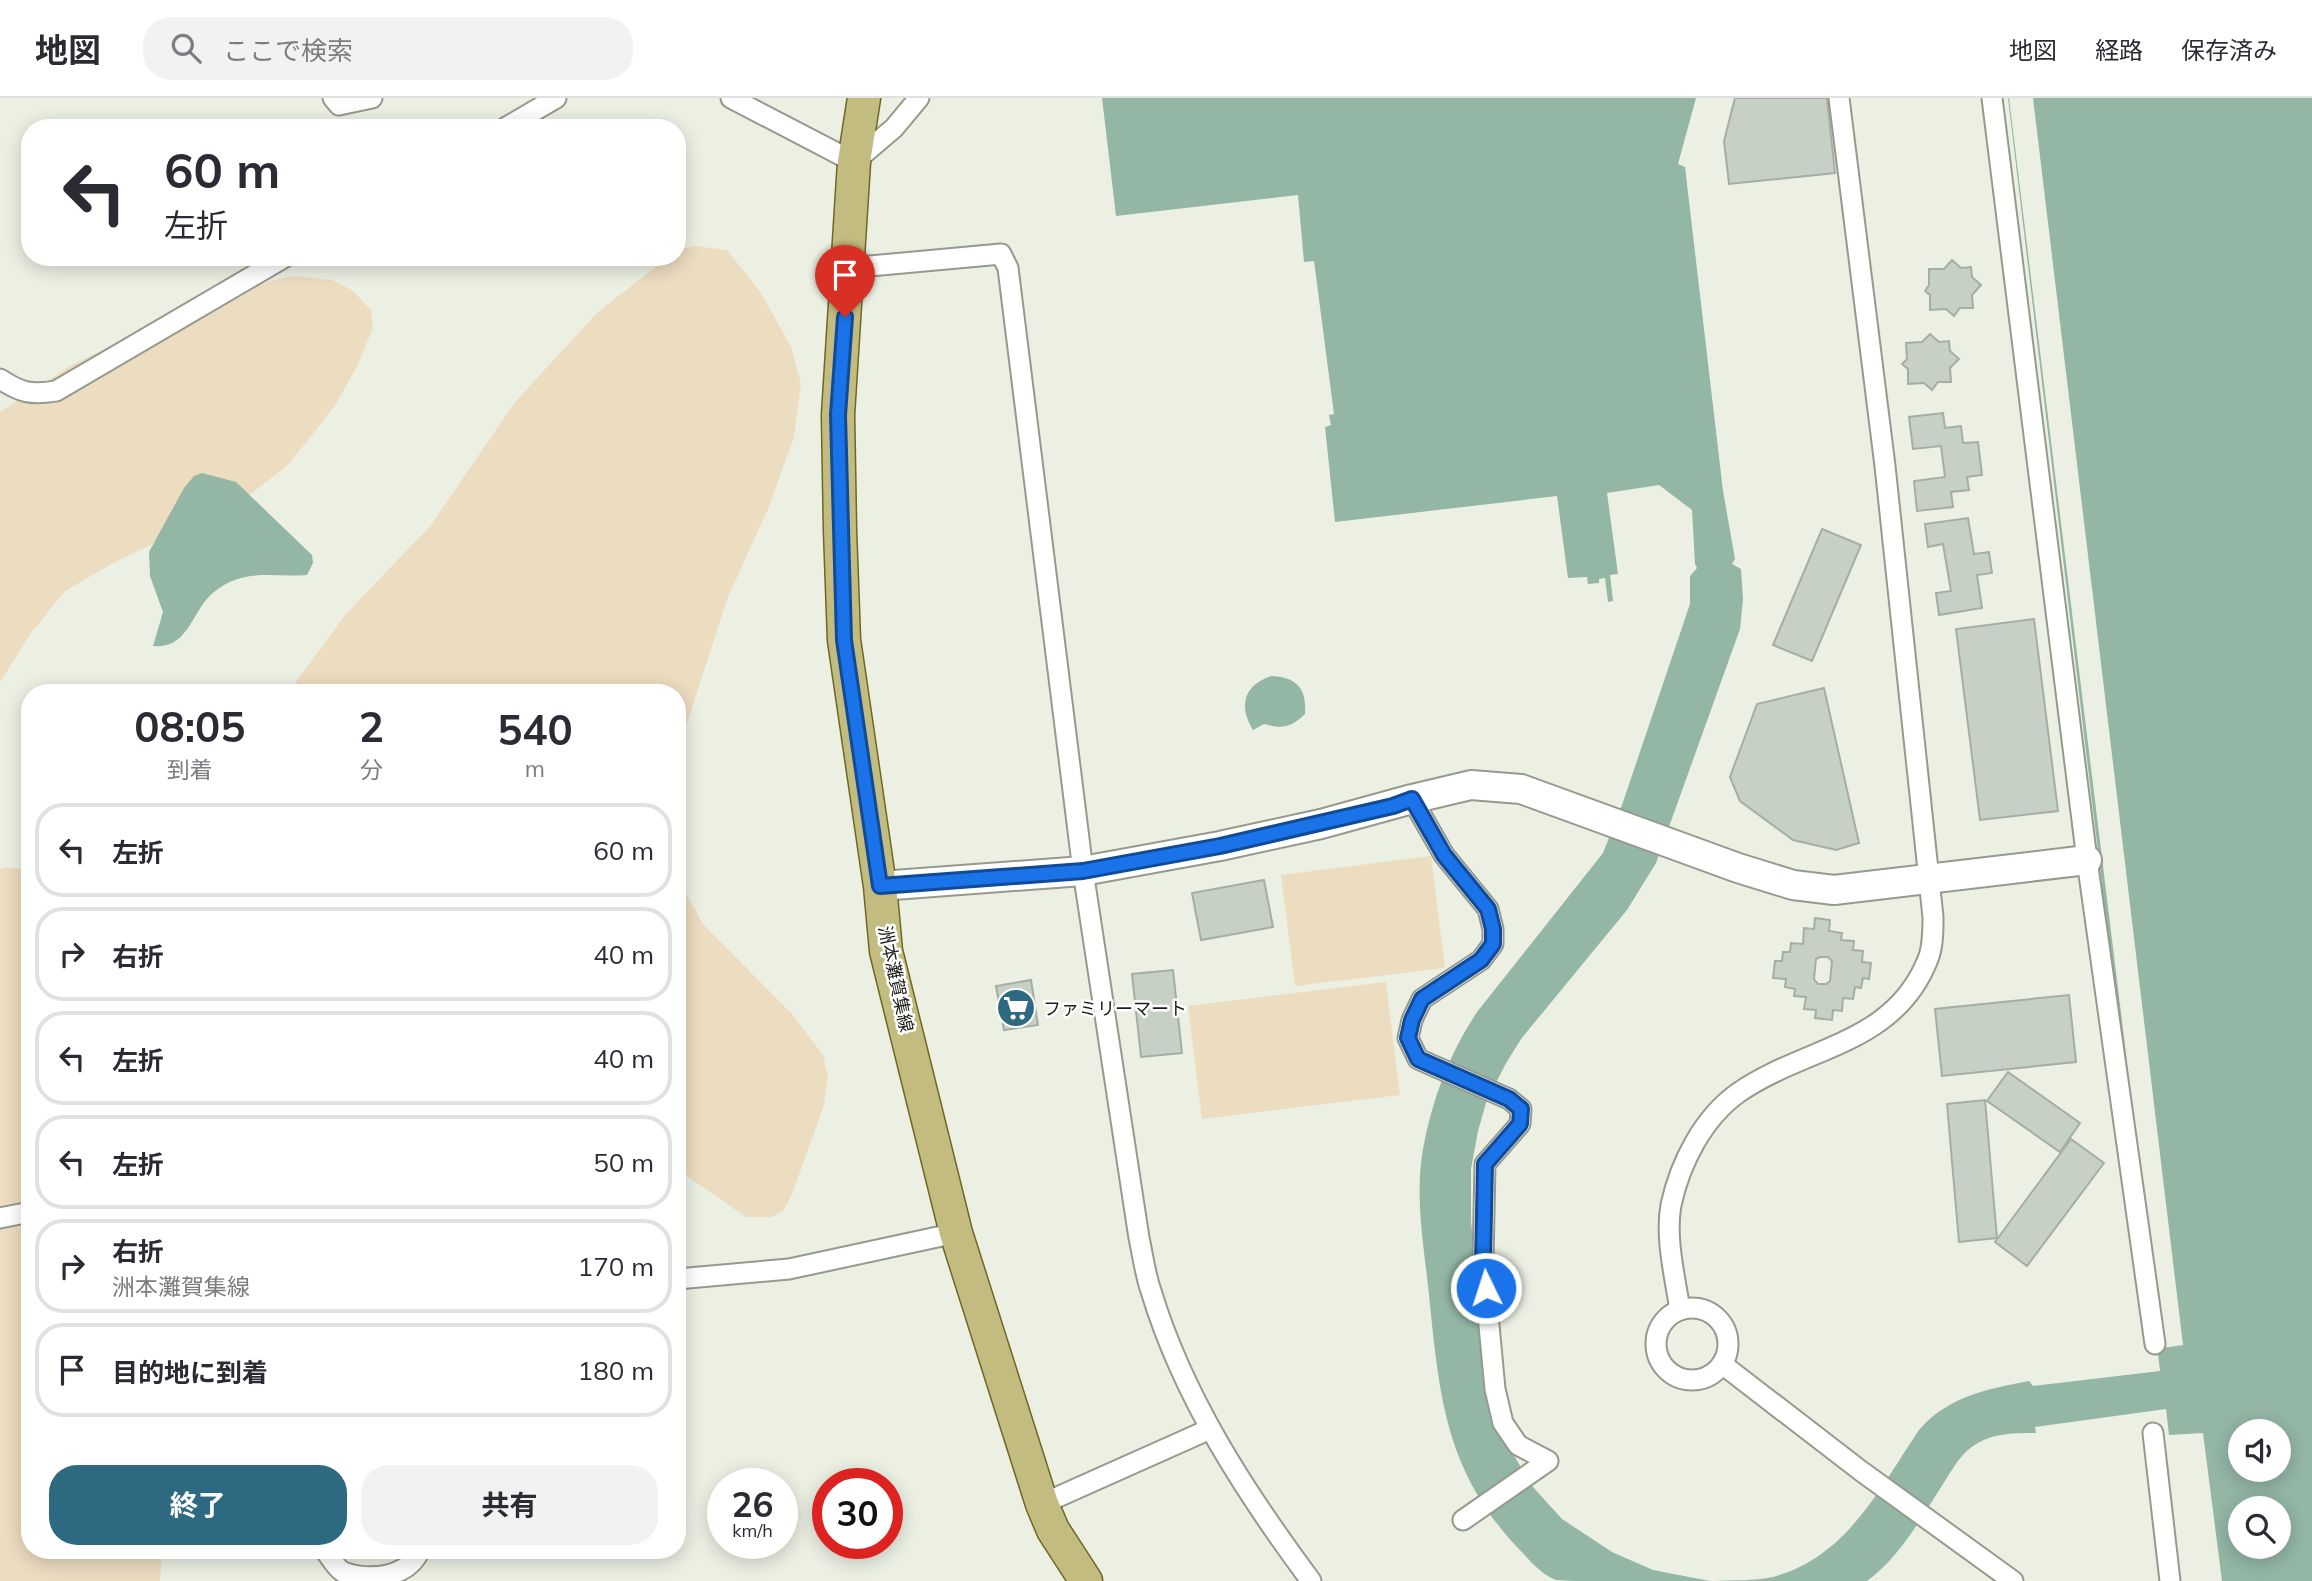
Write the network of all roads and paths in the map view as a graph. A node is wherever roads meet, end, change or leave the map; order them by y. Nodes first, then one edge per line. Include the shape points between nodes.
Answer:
1 (333, 98) edge
2 (372, 98) edge
3 (556, 98) edge
4 (731, 98) edge
5 (864, 98) edge
6 (919, 98) edge
7 (1839, 98) edge
8 (1992, 98) edge
9 (520, 119) edge
10 (854, 162) junction
11 (270, 266) edge
12 (848, 268) junction
13 (0, 379) edge
14 (1412, 799) junction
15 (2087, 860) junction
16 (1083, 871) junction
17 (1928, 877) junction
18 (880, 886) junction
19 (21, 1214) edge
20 (0, 1218) edge
21 (956, 1233) junction
22 (686, 1278) edge
23 (1680, 1310) junction
24 (2155, 1344) dead end
25 (1722, 1364) junction
26 (1210, 1429) junction
27 (2153, 1433) dead end
28 (1042, 1504) junction
29 (1463, 1520) dead end
30 (332, 1559) edge
31 (416, 1559) edge
32 (1086, 1581) edge
33 (1311, 1581) edge
34 (2013, 1581) edge
35 (2170, 1581) edge

1 - 2 street via 339,105
3 - 9 street
4 - 10 street
5 - 10 main road, 洲本灘賀集線
6 - 10 street via 894,128
7 - 17 street via 1885,466
8 - 15 street
10 - 12 main road, 洲本灘賀集線
11 - 13 street via 56,391 35,394 16,390
12 - 16 street via 1001,254 1008,268
12 - 18 main road, 洲本灘賀集線 via 838,415 844,640
14 - 16 street via 1245,841
14 - 17 street via 1471,785 1521,789 1679,848 1807,887 1834,890
14 - 29 street via 1444,855 1488,909 1493,944 1481,960 1422,999 1408,1038 1418,1059 1509,1099 1521,1109 1520,1124 1485,1164 1484,1275 1495,1390 1503,1423 1518,1445 1548,1461
15 - 17 street
15 - 24 street
16 - 18 street
16 - 26 street via 1151,1291 1180,1368
17 - 23 street via 1933,917 1929,958 1898,1008 1864,1033 1767,1075 1729,1100 1703,1127 1671,1206 1671,1247
18 - 21 main road, 洲本灘賀集線 via 886,951
19 - 20 street
21 - 22 street via 789,1269
21 - 28 main road, 洲本灘賀集線
23 - 25 street via 1698,1308 1718,1319 1728,1340
23 - 25 street via 1660,1328 1656,1350 1660,1361 1678,1377 1690,1380 1703,1379
25 - 34 street
26 - 28 street
26 - 33 street
27 - 35 street
28 - 32 main road, 洲本灘賀集線
30 - 31 street via 341,1571 363,1578 396,1574

